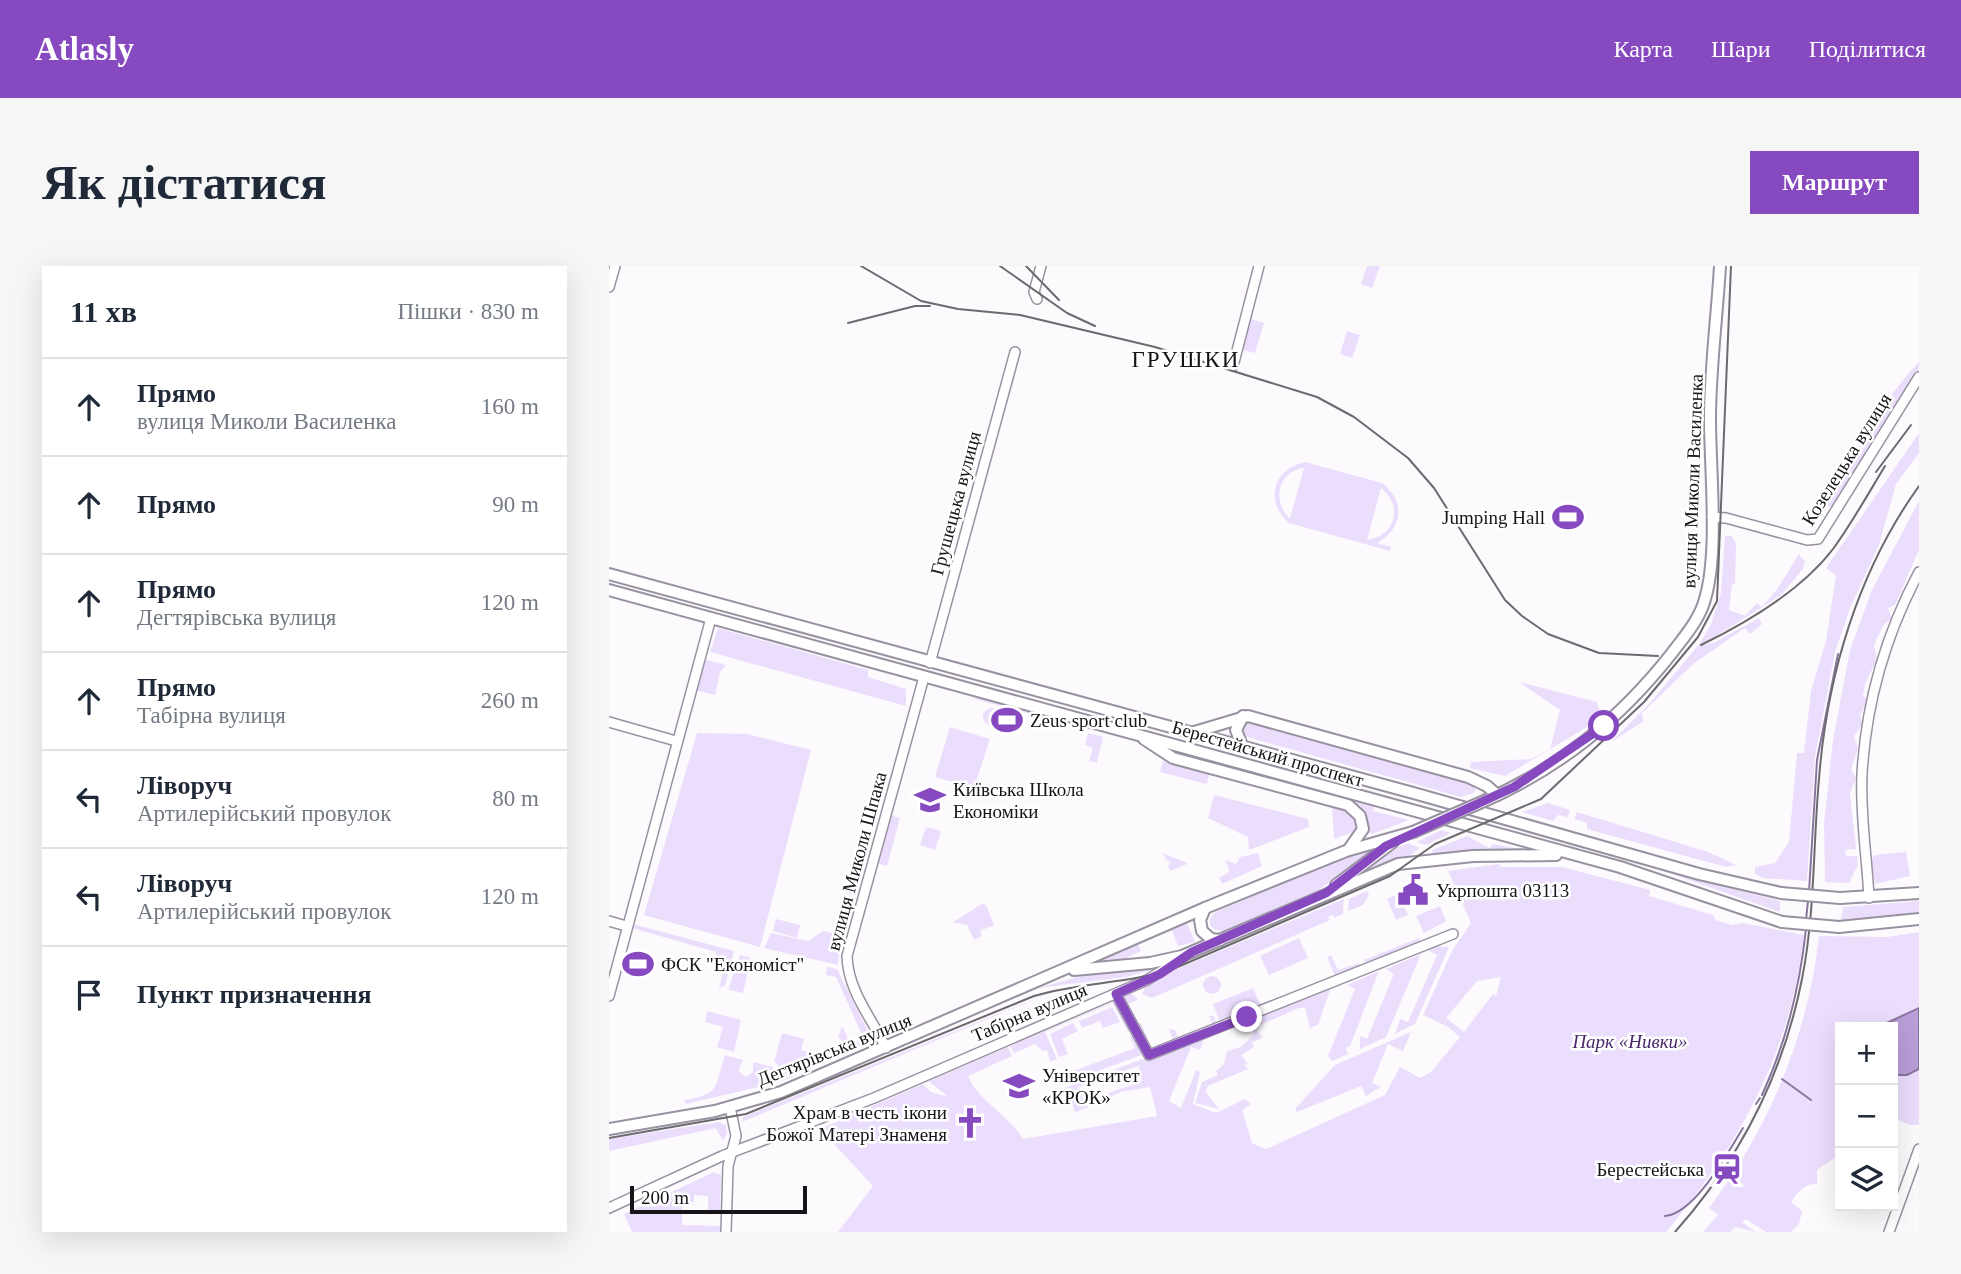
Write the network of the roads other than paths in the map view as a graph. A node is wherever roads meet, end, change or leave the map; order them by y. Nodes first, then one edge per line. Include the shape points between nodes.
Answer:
1 (615, 266) edge
2 (1041, 266) edge
3 (1259, 266) edge
4 (1720, 266) edge
5 (609, 287) edge
6 (1037, 299) dead end
7 (1015, 352) dead end
8 (1233, 366) dead end
9 (1919, 377) edge
10 (1712, 517) junction
11 (1919, 572) edge
12 (609, 575) edge
13 (609, 590) edge
14 (711, 618) junction
15 (930, 663) junction
16 (924, 677) junction
17 (1243, 716) junction
18 (609, 722) edge
19 (1190, 733) junction
20 (1143, 736) junction
21 (676, 741) junction
22 (1243, 748) junction
23 (1497, 795) junction
24 (1408, 834) junction
25 (1346, 851) junction
26 (1579, 856) junction
27 (1326, 893) junction
28 (1919, 893) edge
29 (1869, 898) junction
30 (1205, 908) junction
31 (1919, 919) edge
32 (609, 921) edge
33 (626, 926) junction
34 (1453, 934) dead end
35 (1220, 940) junction
36 (1192, 952) junction
37 (1064, 972) junction
38 (1116, 994) junction
39 (609, 996) edge
40 (886, 1048) junction
41 (730, 1107) junction
42 (609, 1129) edge
43 (1919, 1149) edge
44 (732, 1153) junction
45 (609, 1208) edge
46 (726, 1232) edge
47 (1889, 1232) edge

1 - 5 street
2 - 6 street via 1034,292
3 - 8 street
4 - 10 main road, вулиця Миколи Василенка via 1710,412
7 - 15 street, Грушецька вулиця
9 - 10 street, Козелецька вулиця via 1821,536 1807,540
10 - 23 main road, вулиця Миколи Василенка via 1705,600 1687,634 1638,696 1604,726 1555,762
11 - 29 street via 1894,625 1867,724 1862,782
12 - 15 main road, Берестейський проспект
13 - 14 main road, Берестейський проспект
14 - 16 main road, Берестейський проспект
14 - 21 street
15 - 19 main road, Берестейський проспект
16 - 20 main road, Берестейський проспект
16 - 40 street, вулиця Миколи Шпака via 846,956 847,975
17 - 19 main road
17 - 22 main road via 1236,730
17 - 23 main road via 1468,777
18 - 21 street
19 - 22 main road, Берестейський проспект
20 - 25 main road via 1173,758 1348,805 1360,816 1363,829
20 - 26 main road, Берестейський проспект
21 - 33 street
22 - 29 main road, Берестейський проспект, bridge via 1699,874 1781,893
23 - 24 main road, вулиця Миколи Василенка, bridge
24 - 25 main road, Дегтярівська вулиця
24 - 27 main road
25 - 30 main road, Дегтярівська вулиця
26 - 27 main road, Табірна вулиця via 1501,855 1409,862
26 - 31 main road, Берестейський проспект, bridge via 1782,922 1839,927
27 - 35 main road, Табірна вулиця
28 - 29 main road, Берестейський проспект
30 - 35 main road via 1202,932
30 - 37 main road, Дегтярівська вулиця
32 - 33 street
33 - 39 street
34 - 38 street via 1149,1055
35 - 36 main road, Табірна вулиця
36 - 37 main road, Дегтярівська вулиця via 1150,963
36 - 38 street, Табірна вулиця
37 - 40 main road, Дегтярівська вулиця
38 - 44 street, Табірна вулиця via 874,1098
40 - 41 main road, Дегтярівська вулиця via 781,1092
41 - 42 main road, Дегтярівська вулиця
41 - 44 street via 736,1136
43 - 47 street
44 - 45 street, Табірна вулиця
44 - 46 street

